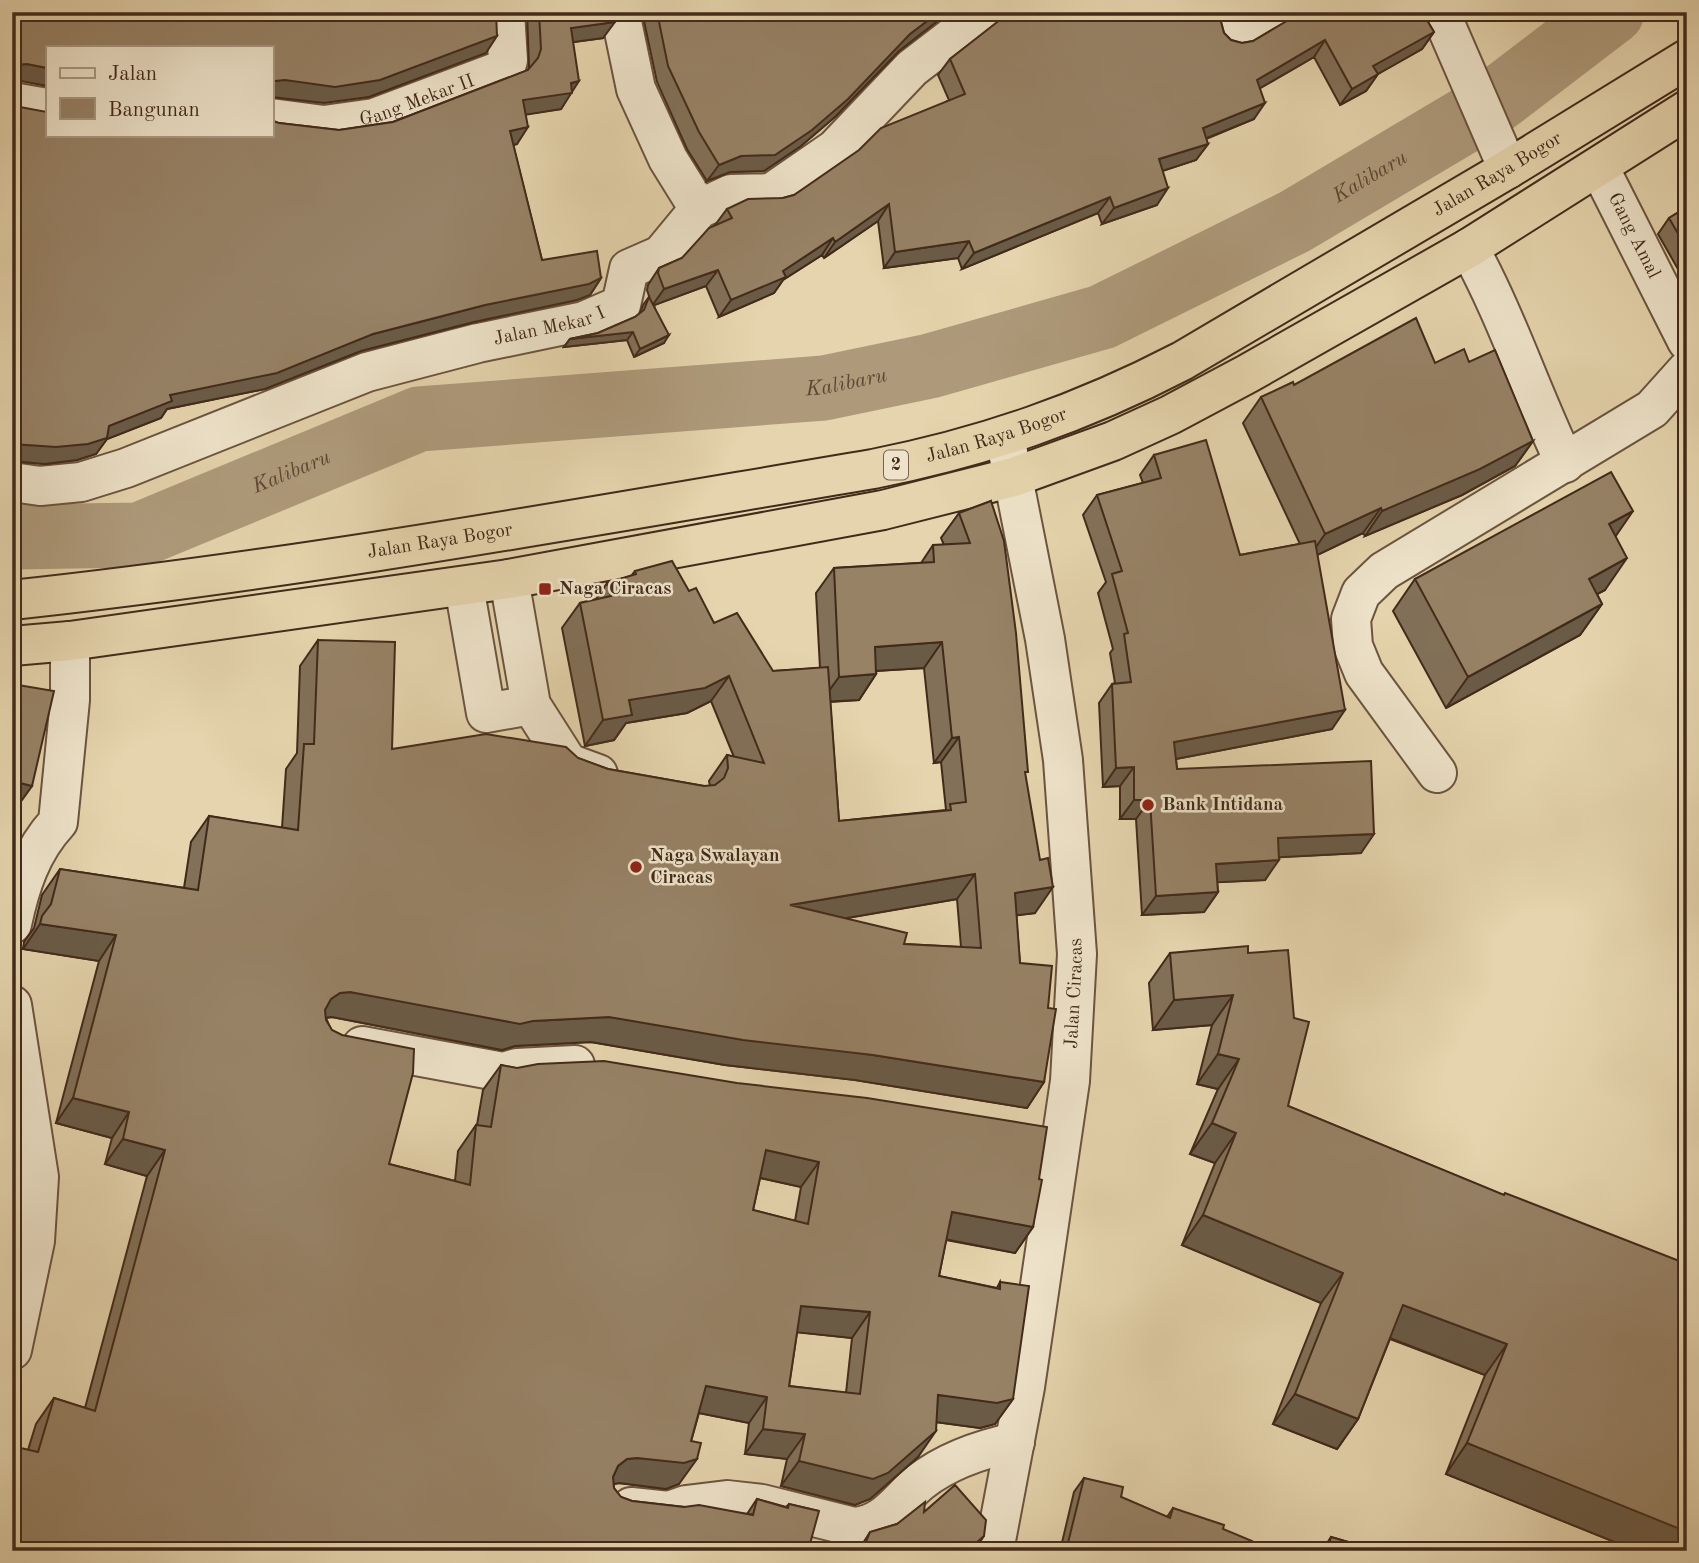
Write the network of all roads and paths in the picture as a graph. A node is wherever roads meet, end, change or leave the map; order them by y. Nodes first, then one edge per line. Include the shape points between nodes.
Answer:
1 (505, 12) edge
2 (620, 12) edge
3 (985, 12) edge
4 (1277, 12) edge
5 (1440, 12) edge
6 (1231, 38) edge
7 (1687, 59) edge
8 (12, 102) edge
9 (46, 108) edge
10 (1687, 110) edge
11 (273, 118) edge
12 (1502, 156) junction
13 (1599, 167) junction
14 (699, 209) junction
15 (1469, 248) junction
16 (1687, 341) edge
17 (1687, 370) edge
18 (1005, 437) junction
19 (1566, 463) junction
20 (1014, 477) junction
21 (12, 482) edge
22 (509, 579) junction
23 (464, 586) junction
24 (12, 600) edge
25 (70, 641) junction
26 (12, 646) edge
27 (531, 705) junction
28 (1437, 773) dead end
29 (635, 780) edge
30 (12, 924) edge
31 (12, 1005) edge
32 (329, 1039) edge
33 (608, 1067) edge
34 (12, 1350) edge
35 (1016, 1442) junction
36 (617, 1505) edge
37 (993, 1551) edge

1 - 11 street, Gang Mekar II via 508,61 499,71 374,118 324,125
2 - 14 street via 636,89 668,159
3 - 14 street, Jalan Mekar I via 912,68 835,149 771,193 731,194
4 - 6 street
5 - 12 street
7 - 12 highway, Jalan Raya Bogor / 2
8 - 9 street
10 - 13 highway, 2
12 - 18 highway, Jalan Raya Bogor / 2 via 1171,366 1075,411
13 - 15 highway, 2
13 - 16 street, Gang Amal
14 - 21 street, Jalan Mekar I via 661,254 629,270 621,305 584,321 367,372 81,482 40,486
15 - 19 street
15 - 20 highway, 2 via 1170,415
17 - 19 street via 1652,409
18 - 20 street, Jalan Ciracas
18 - 24 highway, Jalan Raya Bogor / 2 via 873,470 338,559
19 - 28 street via 1384,571 1361,593 1351,620 1353,646 1364,673
20 - 22 highway, 2 via 883,510
20 - 35 street, Jalan Ciracas via 1063,760 1077,954 1070,1081 1045,1130
22 - 23 highway, 2
22 - 27 street
23 - 25 highway, 2
23 - 27 street via 486,713
25 - 26 highway, 2
25 - 30 street via 70,700 58,822 33,857
27 - 29 street via 568,764
31 - 34 street via 39,1177 34,1241
32 - 33 street via 503,1072 521,1067
35 - 36 street via 974,1451 922,1481 869,1526 854,1527 727,1500 669,1511
35 - 37 street, Jalan Ciracas

